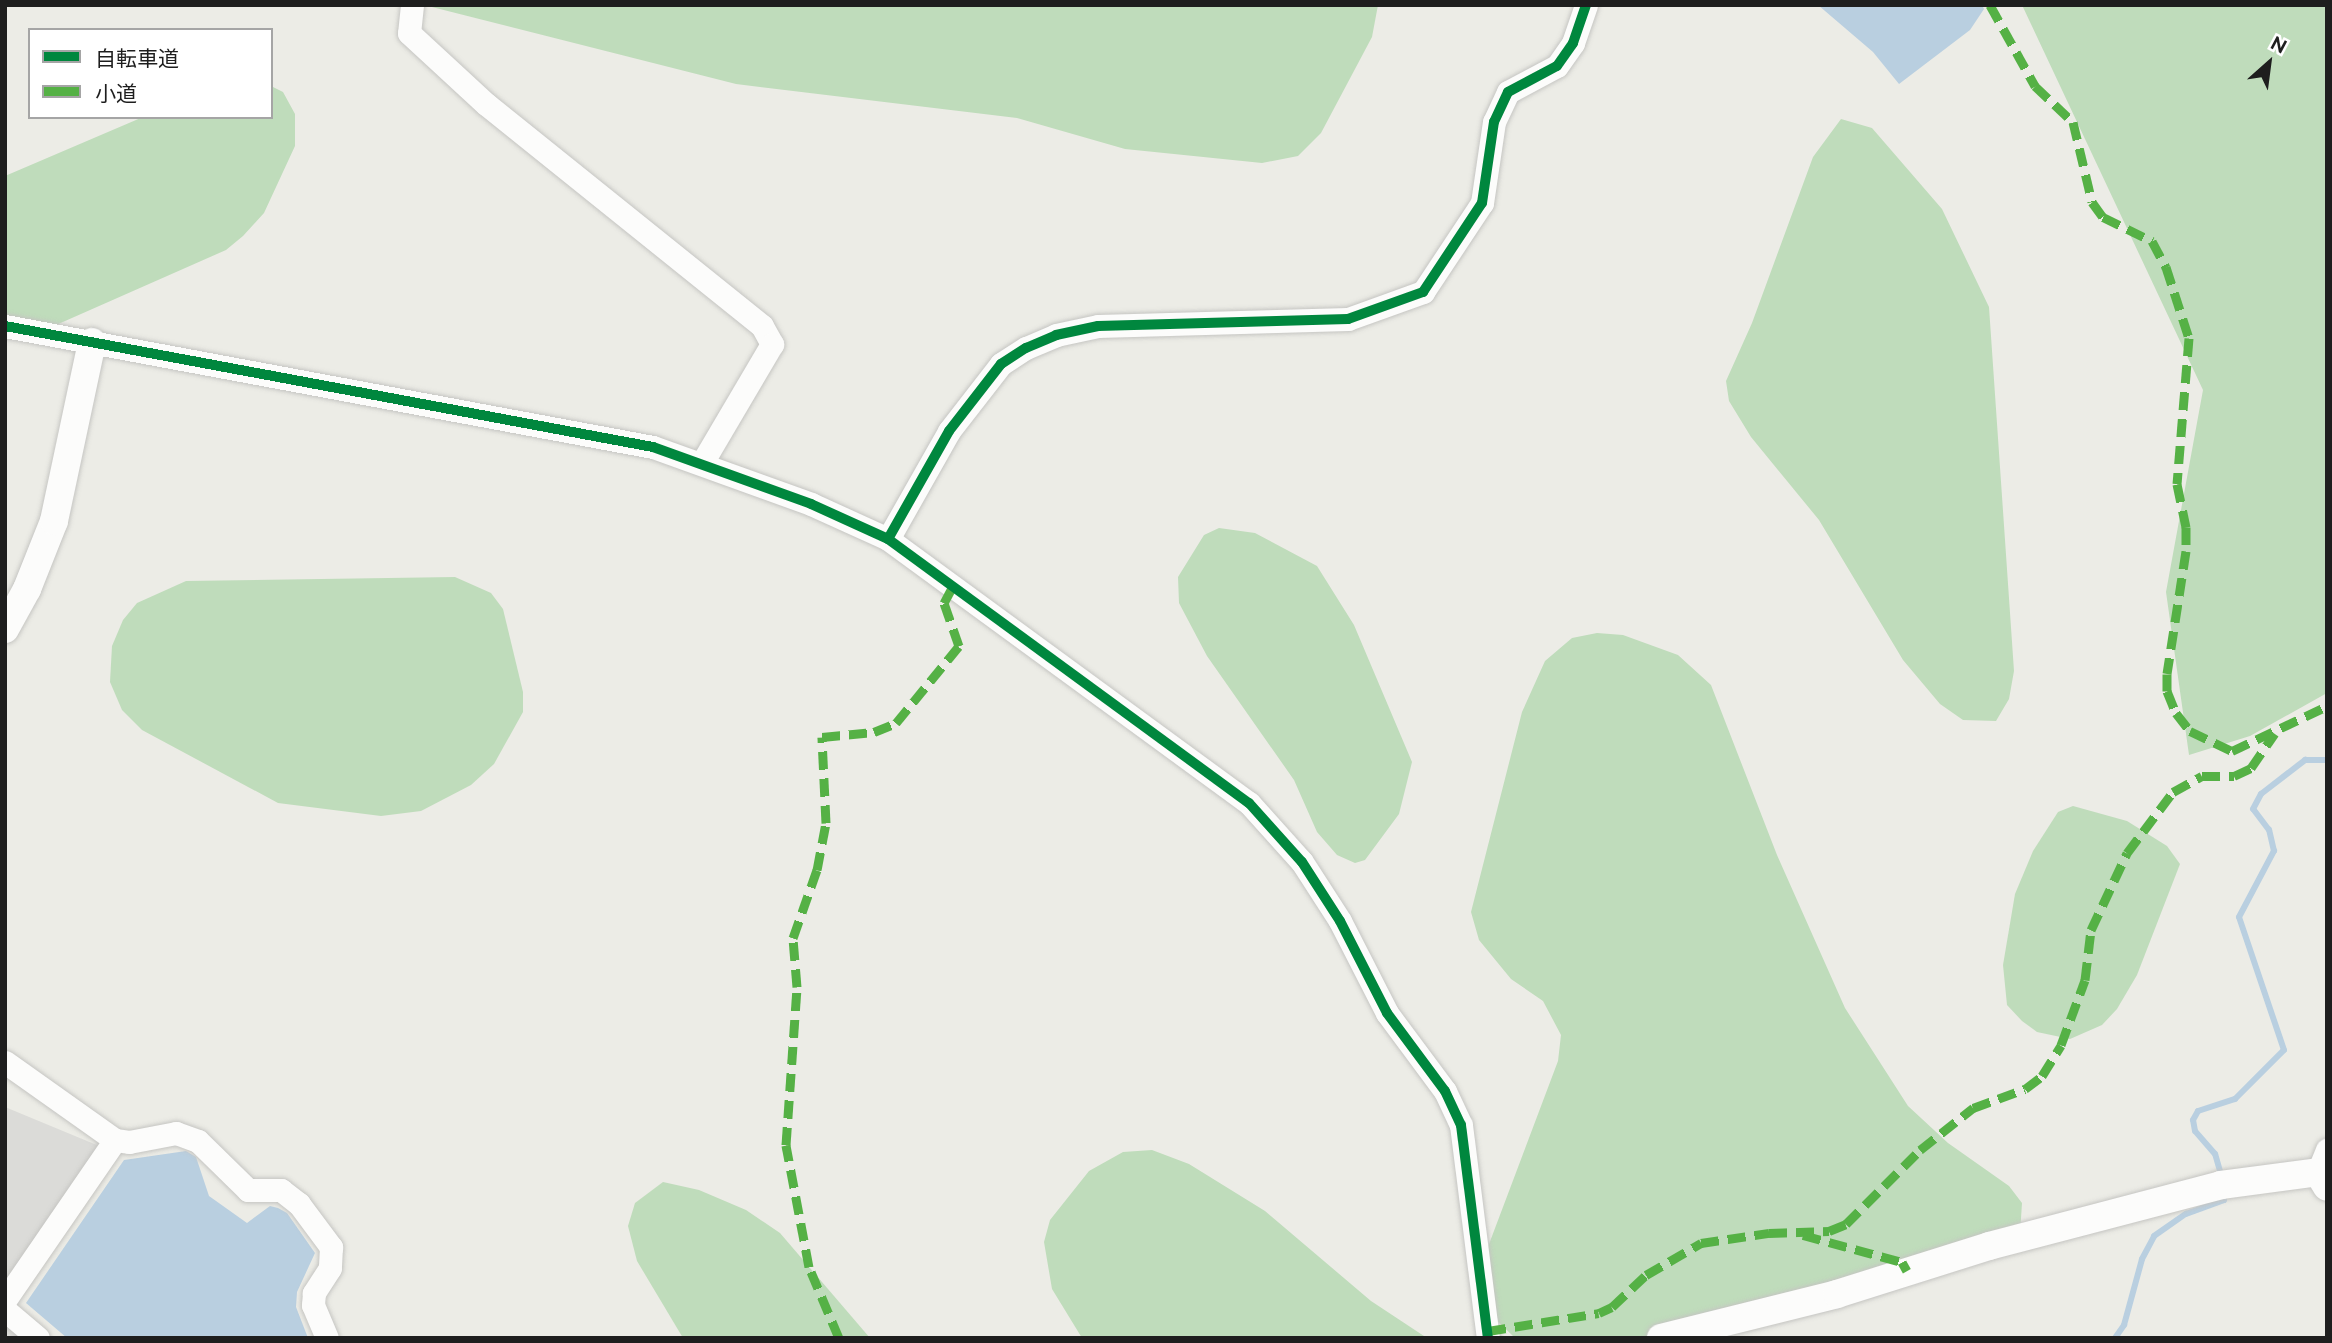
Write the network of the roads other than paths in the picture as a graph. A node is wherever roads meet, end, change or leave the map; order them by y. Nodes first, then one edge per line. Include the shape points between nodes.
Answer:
1 (412, 5) edge
2 (1586, 5) edge
3 (5, 326) edge
4 (92, 342) junction
5 (702, 463) junction
6 (888, 539) junction
7 (5, 629) edge
8 (5, 1062) edge
9 (115, 1140) junction
10 (2324, 1170) edge
11 (5, 1300) edge
12 (5, 1310) edge
13 (38, 1338) edge
14 (327, 1338) edge
15 (1488, 1338) edge
16 (1661, 1338) edge

1 - 5 street via 410,33 486,104 762,326 772,344
2 - 6 street via 1573,43 1557,66 1508,92 1494,122 1482,203 1423,292 1348,319 1098,326 1056,335 1026,348 1002,363 948,432
3 - 4 street
4 - 5 street via 653,447
4 - 7 street via 54,521 27,589
5 - 6 street
6 - 15 street via 1239,795 1302,862 1340,921 1387,1013 1446,1091 1461,1125
8 - 9 street
9 - 11 street
9 - 14 street via 129,1142 176,1133 198,1141 248,1190 281,1190 299,1204 331,1247 330,1268 314,1293 313,1305
10 - 16 street via 2221,1185 2150,1202 1837,1294
12 - 13 street

